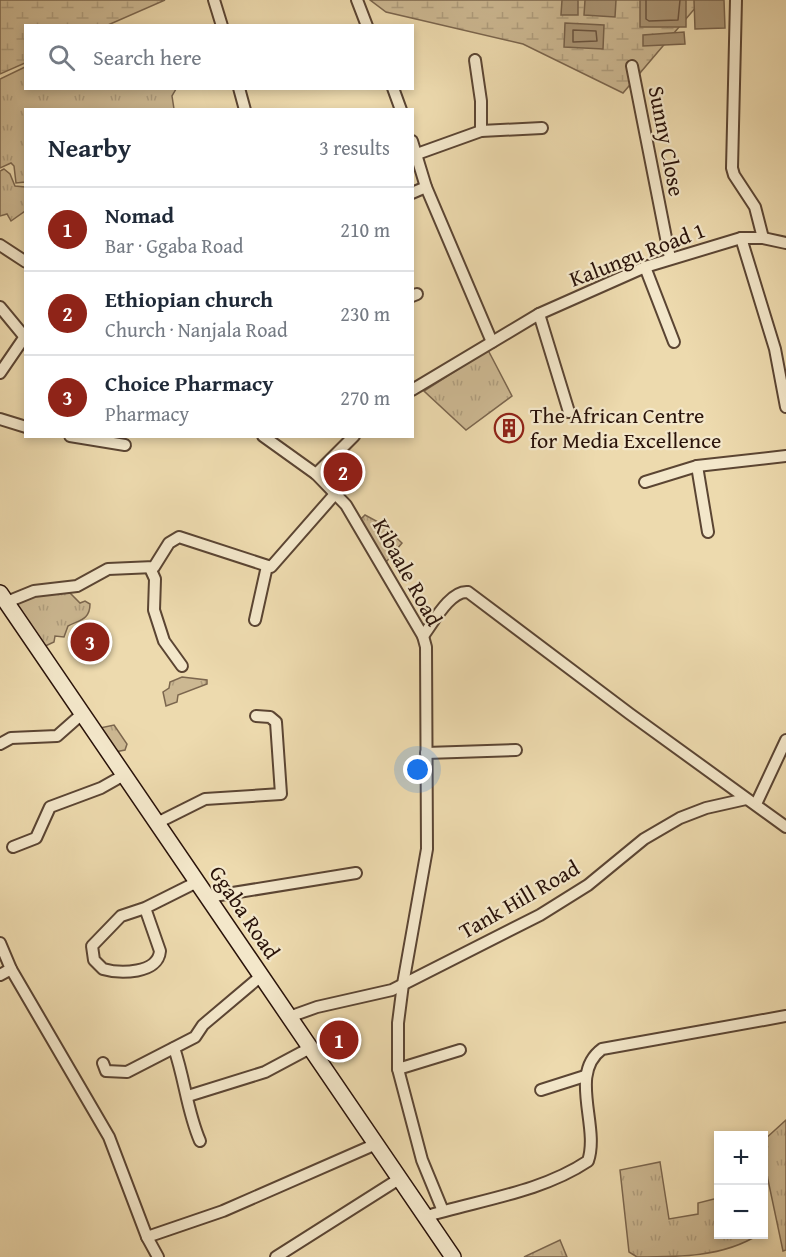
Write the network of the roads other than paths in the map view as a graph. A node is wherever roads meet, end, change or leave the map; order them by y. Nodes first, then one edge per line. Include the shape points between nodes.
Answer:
1 (214, 0) edge
2 (357, 0) edge
3 (736, 0) edge
4 (221, 24) edge
5 (366, 24) edge
6 (475, 60) dead end
7 (632, 66) dead end
8 (240, 90) edge
9 (394, 90) edge
10 (244, 108) edge
11 (400, 108) edge
12 (542, 128) dead end
13 (482, 131) junction
14 (414, 146) edge
15 (417, 154) junction
16 (426, 187) junction
17 (414, 192) edge
18 (741, 238) junction
19 (763, 238) junction
20 (786, 243) edge
21 (0, 244) edge
22 (670, 258) junction
23 (24, 261) edge
24 (645, 267) junction
25 (0, 307) edge
26 (539, 314) junction
27 (24, 334) edge
28 (24, 337) edge
29 (492, 342) junction
30 (674, 342) dead end
31 (0, 373) edge
32 (414, 389) edge
33 (786, 407) edge
34 (570, 411) dead end
35 (0, 419) edge
36 (24, 426) edge
37 (82, 438) edge
38 (266, 438) edge
39 (352, 438) edge
40 (125, 445) dead end
41 (786, 456) edge
42 (697, 466) junction
43 (316, 474) junction
44 (645, 482) dead end
45 (335, 494) junction
46 (708, 532) dead end
47 (155, 566) junction
48 (267, 566) junction
49 (3, 597) edge
50 (255, 620) dead end
51 (423, 636) junction
52 (182, 666) dead end
53 (83, 713) junction
54 (256, 716) dead end
55 (786, 740) edge
56 (0, 744) edge
57 (516, 750) dead end
58 (426, 753) junction
59 (124, 775) junction
60 (751, 802) junction
61 (157, 822) junction
62 (786, 827) edge
63 (13, 847) dead end
64 (356, 873) dead end
65 (197, 882) junction
66 (208, 897) junction
67 (145, 908) junction
68 (0, 943) edge
69 (11, 969) junction
70 (0, 975) edge
71 (261, 976) junction
72 (403, 984) junction
73 (786, 1016) edge
74 (289, 1017) junction
75 (174, 1048) junction
76 (310, 1048) junction
77 (460, 1050) dead end
78 (103, 1063) dead end
79 (398, 1069) junction
80 (585, 1076) junction
81 (541, 1090) dead end
82 (188, 1096) junction
83 (200, 1141) dead end
84 (376, 1144) junction
85 (399, 1179) junction
86 (443, 1212) junction
87 (424, 1218) junction
88 (147, 1237) junction
89 (158, 1257) edge
90 (276, 1257) edge
91 (453, 1257) edge

1 - 4 street
2 - 5 street
3 - 19 street via 732,168 755,207
6 - 13 street
7 - 22 street, Sunny Close
8 - 10 street
9 - 11 street
12 - 13 street
13 - 15 street
14 - 15 street
15 - 16 street
16 - 17 street
16 - 29 street
18 - 19 street, Kalungu Road 1
18 - 22 street, Kalungu Road 1
18 - 33 street via 775,349
19 - 20 street, Kalungu Road 1
21 - 23 street
22 - 24 street, Kalungu Road 1
24 - 26 street, Kalungu Road 1
24 - 30 street
25 - 27 street
26 - 29 street, Kalungu Road 1
26 - 34 street
28 - 31 street
29 - 32 street, Kalungu Road 1
35 - 36 street
37 - 40 street
38 - 43 street, Kibaale Road
39 - 43 street
41 - 42 street
42 - 44 street
42 - 46 street
43 - 45 street, Kibaale Road
45 - 48 street via 279,561
45 - 51 street, Kibaale Road via 356,519
47 - 48 street via 170,543 179,537
47 - 49 street via 108,569 77,586
47 - 52 street via 154,610 164,640
48 - 50 street
49 - 53 main road, Ggaba Road
51 - 58 street, Kibaale Road via 428,658
51 - 60 street via 456,594 468,592
53 - 56 street via 57,736 11,738
53 - 59 main road, Ggaba Road
54 - 61 street via 270,717 276,722 281,794 205,800
55 - 60 street
57 - 58 street
58 - 72 street, Kibaale Road via 427,849
59 - 61 main road, Ggaba Road
59 - 63 street via 50,807 36,838
60 - 62 street
60 - 72 street, Tank Hill Road via 706,808 671,822 644,838 588,885 540,915
61 - 65 main road, Ggaba Road
64 - 66 street
65 - 66 main road, Ggaba Road
65 - 67 street
66 - 71 main road, Ggaba Road
67 - 67 street via 159,957 130,972 103,969 92,952 96,940 121,916
68 - 69 street
69 - 70 street
69 - 88 street via 109,1137
71 - 74 main road, Ggaba Road
71 - 75 street via 203,1025 195,1037
72 - 74 street, Tank Hill Road via 379,995 317,1007
72 - 79 street, Kibaale Road
73 - 80 street via 602,1049 593,1056
74 - 76 main road, Ggaba Road
75 - 78 street via 127,1072 106,1071
75 - 82 street
76 - 82 street via 265,1072
76 - 84 main road, Ggaba Road
77 - 79 street
79 - 86 street, Kibaale Road via 426,1174
80 - 81 street
80 - 86 street via 592,1135 588,1161 520,1190
82 - 83 street via 189,1117
84 - 85 main road, Ggaba Road
84 - 88 street via 223,1211
85 - 87 main road, Ggaba Road
85 - 90 street
86 - 87 street
87 - 91 main road, Ggaba Road
88 - 89 street

